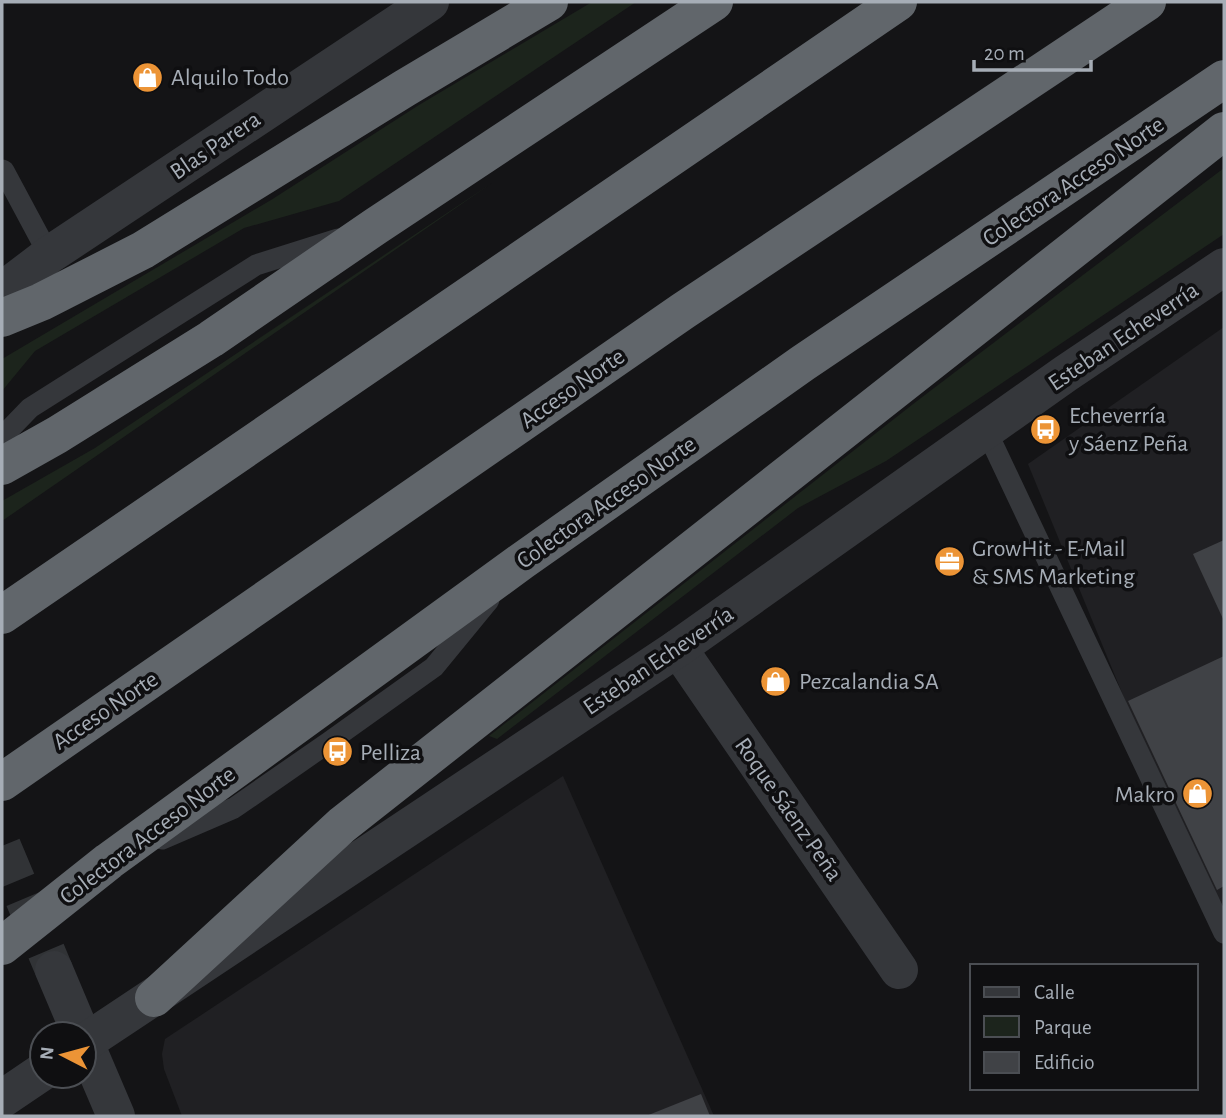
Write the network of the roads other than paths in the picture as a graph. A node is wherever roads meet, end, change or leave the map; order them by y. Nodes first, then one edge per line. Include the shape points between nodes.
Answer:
1 (430, 2) edge
2 (549, 2) edge
3 (714, 2) edge
4 (898, 2) edge
5 (1147, 2) edge
6 (1224, 79) edge
7 (1224, 131) edge
8 (2, 170) edge
9 (376, 226) junction
10 (49, 255) junction
11 (1224, 267) edge
12 (2, 291) edge
13 (2, 318) edge
14 (986, 430) junction
15 (2, 437) edge
16 (2, 466) edge
17 (2, 615) edge
18 (678, 648) junction
19 (2, 782) edge
20 (1224, 933) edge
21 (2, 946) edge
22 (54, 970) tunnel mouth
23 (899, 970) dead end
24 (154, 998) junction
25 (75, 1020) edge
26 (98, 1033) edge
27 (98, 1074) edge
28 (28, 1081) edge
29 (2, 1099) edge
30 (116, 1116) edge

1 - 10 street, Blas Parera
2 - 13 highway via 143,250
3 - 9 highway
4 - 17 highway
5 - 19 highway, Acceso Norte via 683,311
6 - 21 highway, Colectora Acceso Norte via 803,363 522,561 103,866
7 - 24 highway via 342,825
8 - 10 lane
9 - 15 lane via 256,265 30,408
9 - 16 highway via 211,339
10 - 12 street, Blas Parera
11 - 14 street, Esteban Echeverría
14 - 18 street, Esteban Echeverría
14 - 20 lane
18 - 23 street, Roque Sáenz Peña
18 - 24 street, Esteban Echeverría
22 - 25 street
24 - 26 street, Esteban Echeverría
27 - 30 street
28 - 29 street

